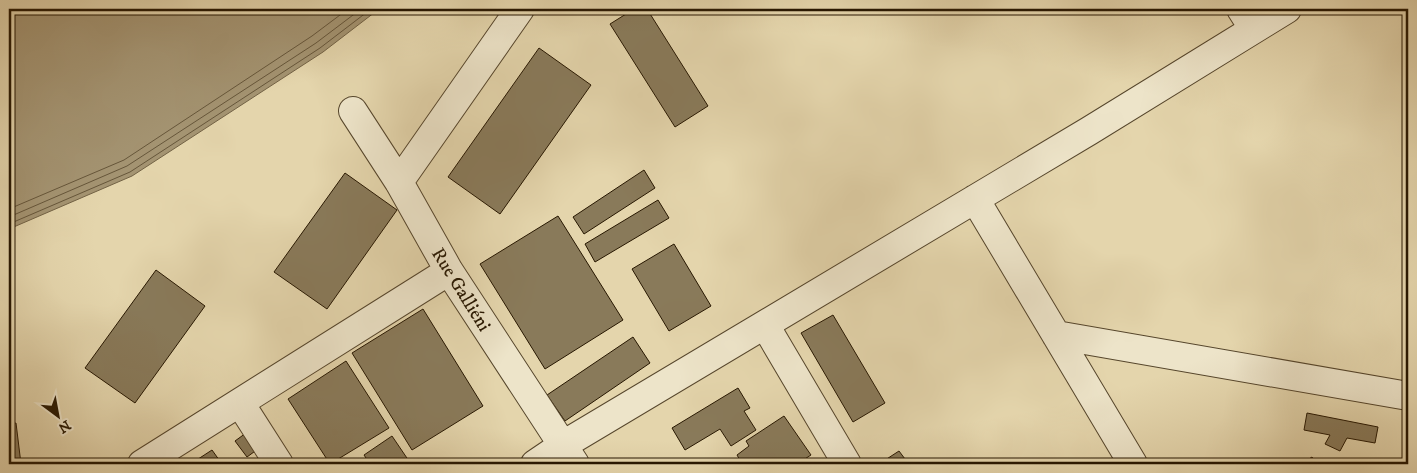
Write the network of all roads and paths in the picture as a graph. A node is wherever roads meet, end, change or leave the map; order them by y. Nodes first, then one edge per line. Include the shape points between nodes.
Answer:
1 (520, 9) edge
2 (1287, 9) edge
3 (1247, 19) edge
4 (353, 111) dead end
5 (399, 182) junction
6 (975, 199) junction
7 (449, 271) junction
8 (765, 325) junction
9 (1056, 335) junction
10 (1407, 399) edge
11 (240, 403) junction
12 (569, 455) edge
13 (844, 463) edge
14 (142, 464) edge
15 (280, 464) edge
16 (535, 464) edge
17 (1133, 464) edge

1 - 5 street
2 - 3 street
3 - 6 street via 1098,126
4 - 5 street, Rue Galliéni
5 - 7 street, Rue Galliéni
6 - 8 street
6 - 9 street
7 - 11 street
7 - 12 street, Rue Galliéni
8 - 12 street
8 - 13 street
9 - 10 street
9 - 17 street
11 - 14 street
11 - 15 street
12 - 16 street

